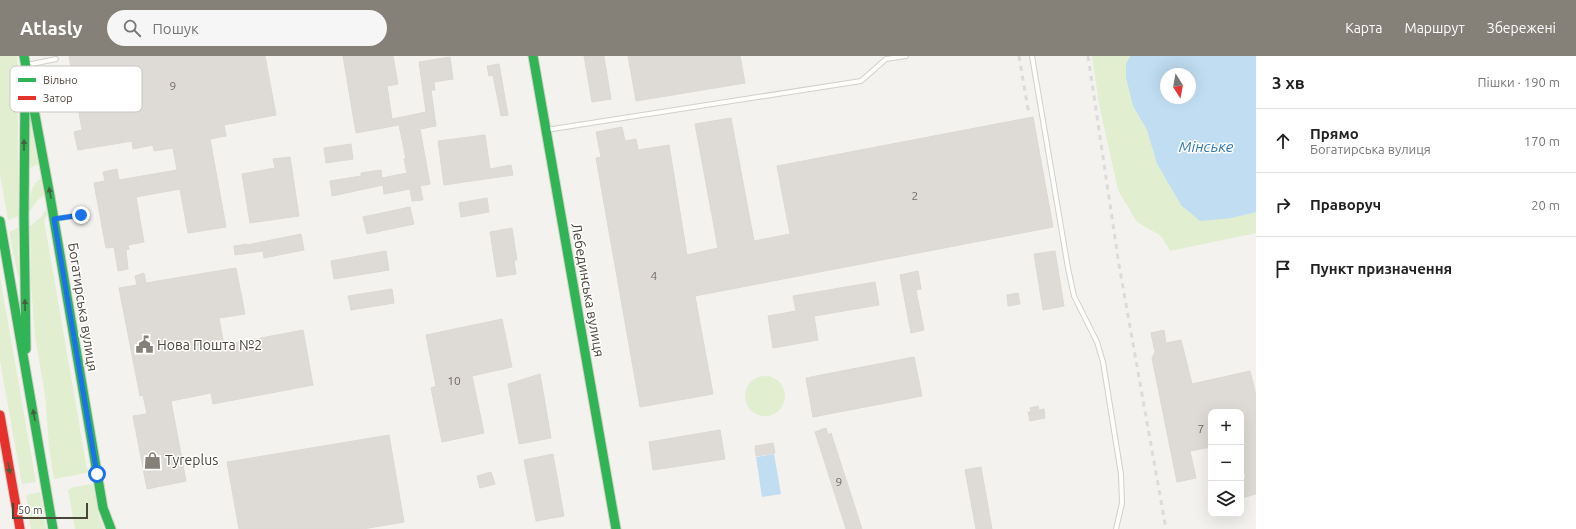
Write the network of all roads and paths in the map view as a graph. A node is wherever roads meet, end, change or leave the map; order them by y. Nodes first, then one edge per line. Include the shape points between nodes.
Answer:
1 (533, 56) edge
2 (906, 56) edge
3 (1032, 56) edge
4 (56, 59) dead end
5 (24, 61) edge
6 (24, 112) edge
7 (34, 112) edge
8 (546, 130) junction
9 (81, 215) dead end
10 (54, 219) junction
11 (0, 221) edge
12 (26, 372) junction
13 (0, 415) edge
14 (20, 529) edge
15 (54, 529) edge
16 (111, 529) edge
17 (616, 529) edge
18 (1116, 529) edge

1 - 8 street, Лебединська вулиця
2 - 8 lane via 886,59 861,81
3 - 18 lane via 1074,296 1097,342 1103,362 1121,474 1122,502
4 - 5 lane
12 -> 6 street
10 -> 7 street, Богатирська вулиця
8 - 17 street, Лебединська вулиця
9 - 10 lane
10 - 16 street, Богатирська вулиця via 103,508
11 - 12 street
15 -> 12 street
13 -> 14 street

